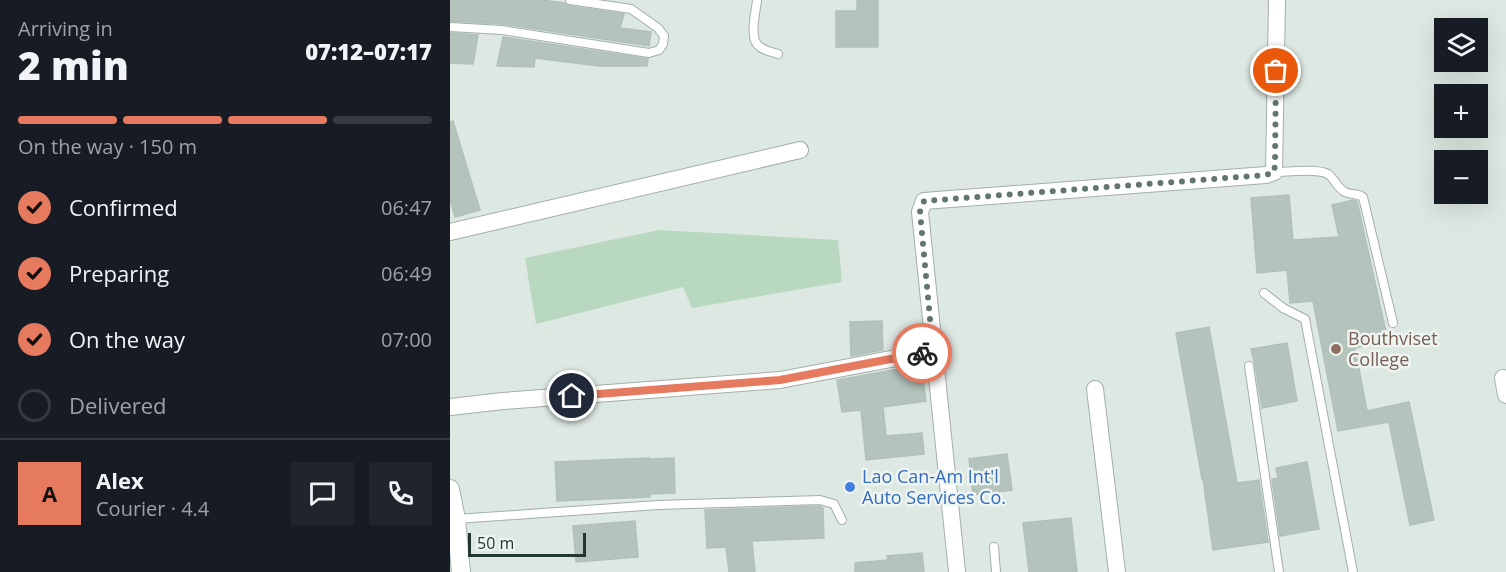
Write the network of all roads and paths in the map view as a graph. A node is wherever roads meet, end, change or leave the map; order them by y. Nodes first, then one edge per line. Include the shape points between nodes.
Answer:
1 (570, 0) edge
2 (757, 0) edge
3 (1277, 0) edge
4 (450, 27) edge
5 (778, 54) dead end
6 (800, 150) dead end
7 (1274, 172) junction
8 (450, 232) edge
9 (1264, 292) dead end
10 (1393, 323) dead end
11 (933, 351) junction
12 (1249, 366) dead end
13 (1503, 378) dead end
14 (1095, 389) dead end
15 (1506, 395) edge
16 (450, 407) edge
17 (450, 489) edge
18 (456, 519) junction
19 (842, 520) dead end
20 (994, 547) dead end
21 (462, 572) edge
22 (957, 572) edge
23 (996, 572) edge
24 (1117, 572) edge
25 (1279, 572) edge
26 (1353, 572) edge

1 - 4 lane via 631,9 658,28 664,36 663,44 649,52 502,30
2 - 5 lane via 754,42
3 - 7 street
6 - 8 street
7 - 10 lane via 1321,171 1330,175 1344,192 1363,197
7 - 11 street via 924,201 920,212
9 - 26 lane via 1305,319
11 - 16 street via 780,380
11 - 22 street
12 - 25 lane
13 - 15 street
14 - 24 street
17 - 18 street
18 - 19 lane via 658,505 819,500 834,504
18 - 21 street
20 - 23 lane

